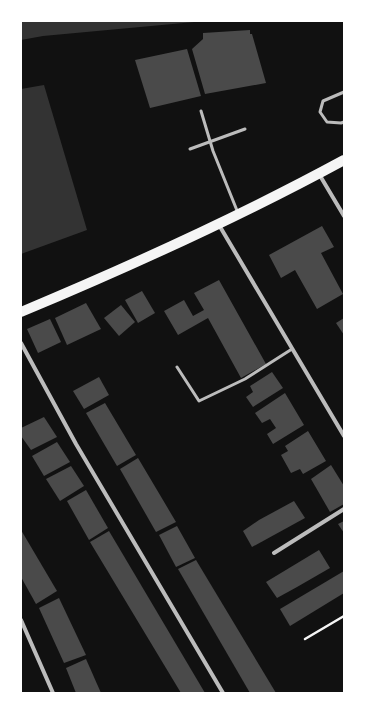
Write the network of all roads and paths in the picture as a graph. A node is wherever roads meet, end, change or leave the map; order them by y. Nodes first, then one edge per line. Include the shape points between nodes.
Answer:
1 (344, 92) edge
2 (201, 111) dead end
3 (344, 122) edge
4 (244, 129) dead end
5 (210, 142) junction
6 (190, 149) dead end
7 (344, 160) edge
8 (319, 174) junction
9 (239, 214) junction
10 (344, 216) edge
11 (219, 225) junction
12 (21, 312) edge
13 (21, 343) edge
14 (292, 349) junction
15 (177, 367) dead end
16 (344, 436) edge
17 (344, 509) edge
18 (274, 553) dead end
19 (344, 616) edge
20 (21, 620) edge
21 (305, 639) dead end
22 (53, 693) edge
23 (223, 693) edge

1 - 3 lane via 323,102 320,112 327,122
2 - 5 lane
4 - 5 lane
5 - 6 lane
5 - 9 lane
7 - 8 main road
8 - 9 main road
8 - 10 street
9 - 11 main road
11 - 12 main road via 111,275
11 - 14 street
13 - 23 street via 76,444
14 - 15 lane via 245,379 199,401
14 - 16 street
17 - 18 street
19 - 21 path
20 - 22 street

